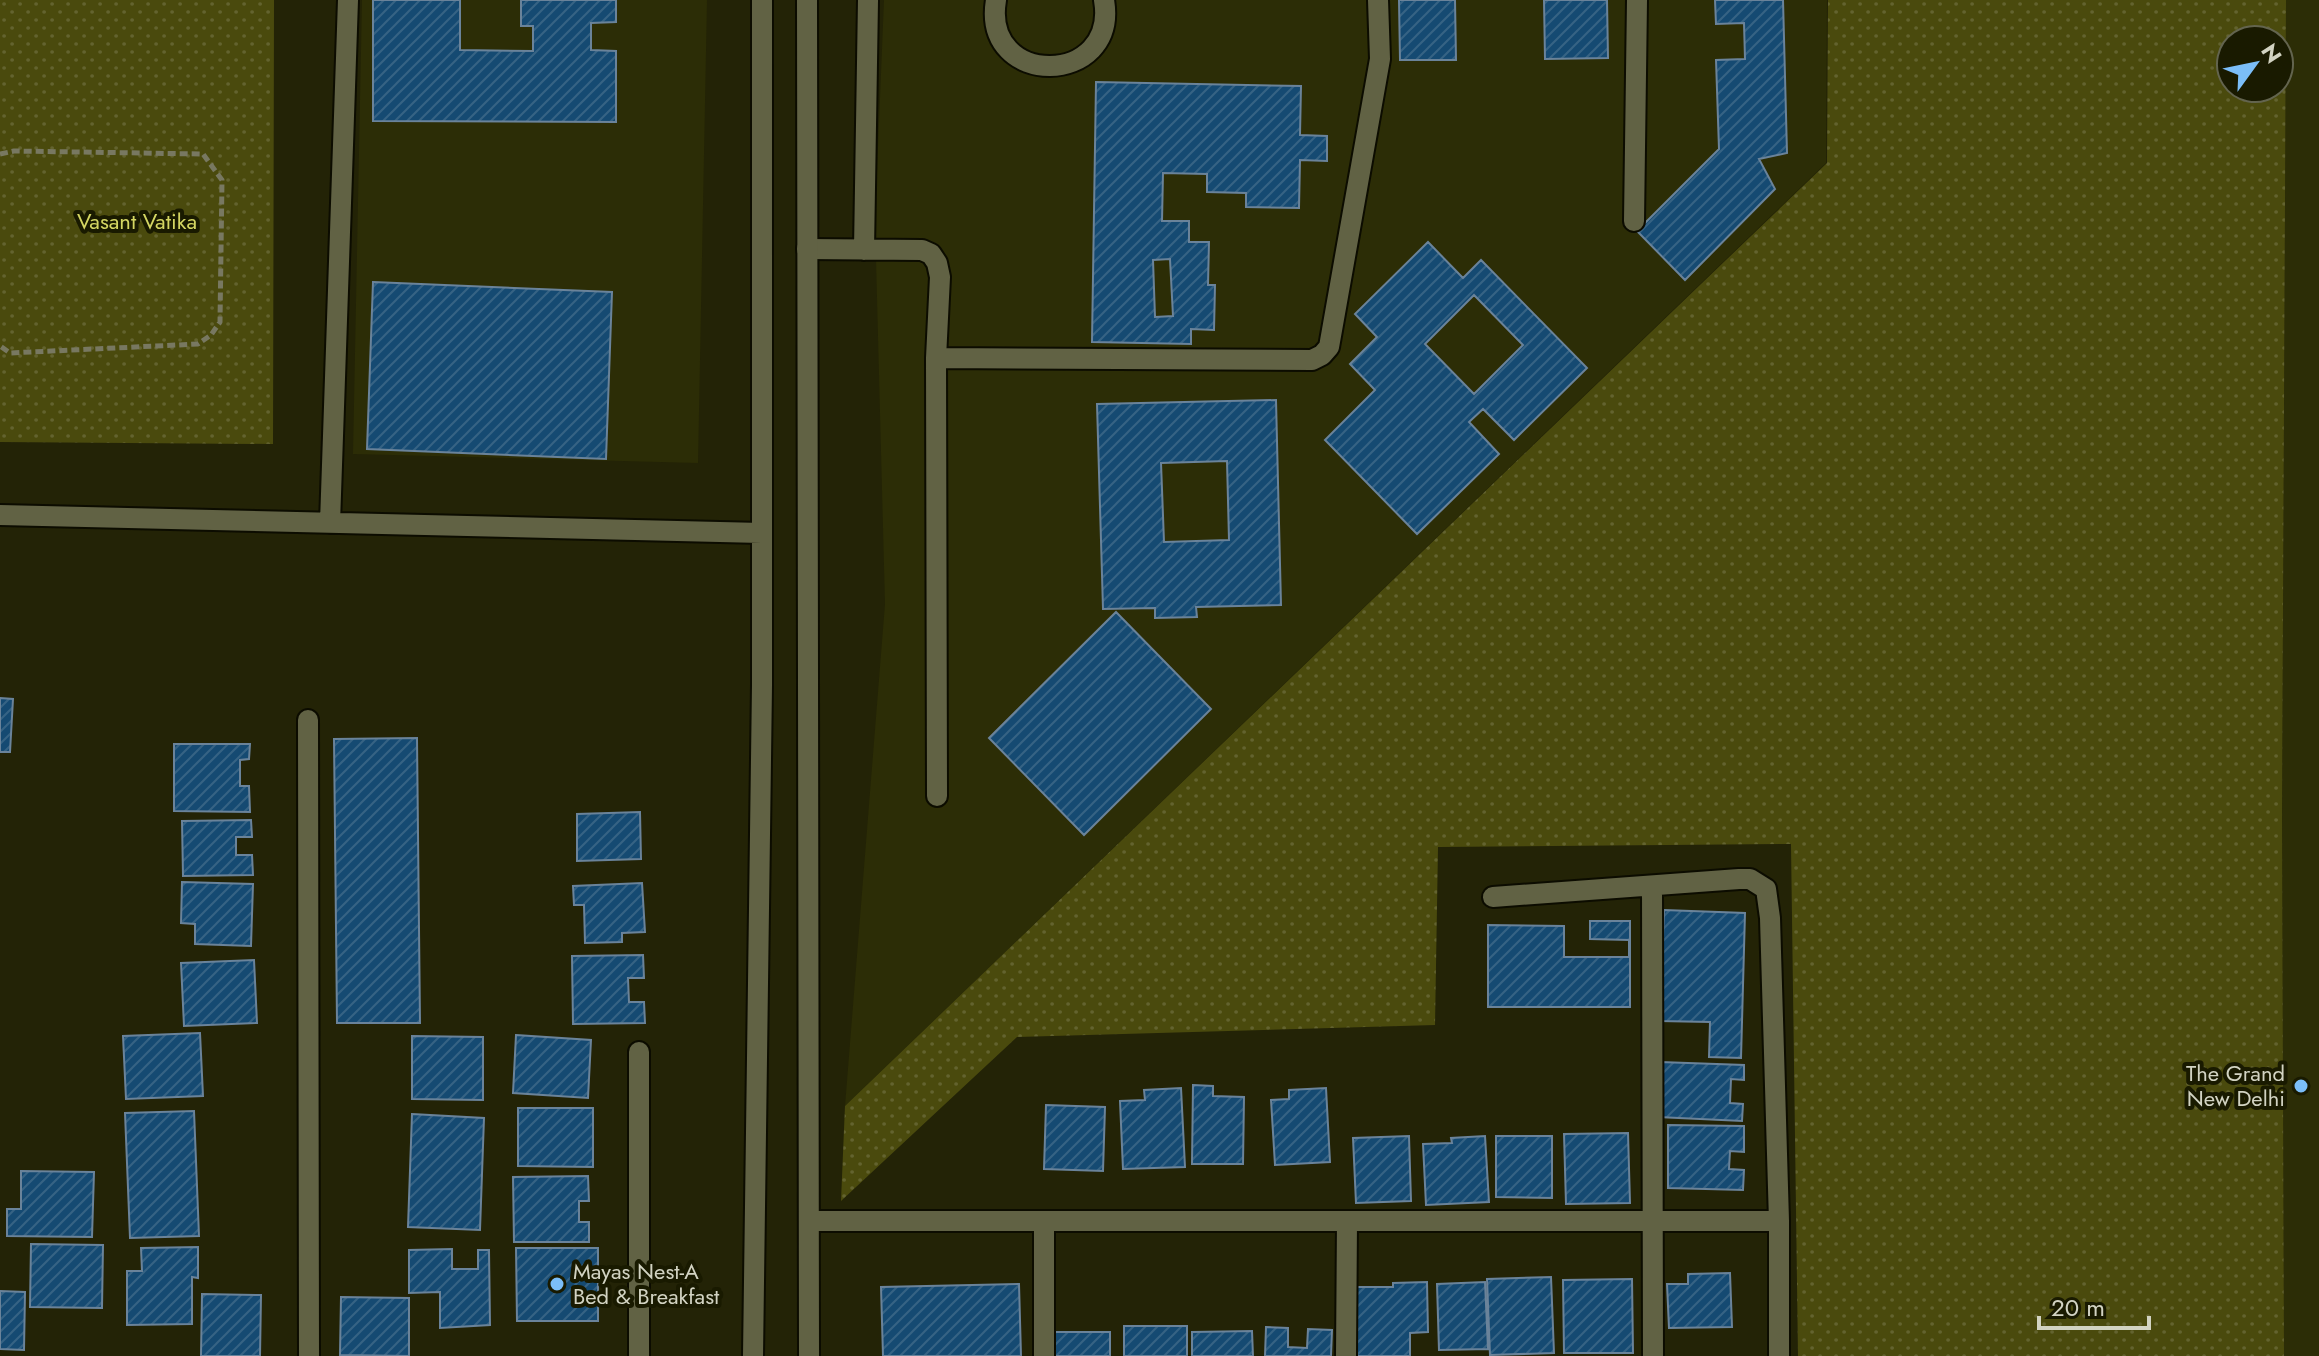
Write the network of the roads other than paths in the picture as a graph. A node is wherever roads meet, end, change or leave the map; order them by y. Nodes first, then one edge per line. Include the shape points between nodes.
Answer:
1 (348, 0) edge
2 (762, 0) edge
3 (807, 0) edge
4 (868, 0) edge
5 (996, 0) edge
6 (1104, 0) edge
7 (1378, 0) edge
8 (1637, 0) edge
9 (1634, 221) dead end
10 (807, 249) junction
11 (864, 250) junction
12 (936, 358) junction
13 (0, 515) edge
14 (330, 523) junction
15 (762, 533) junction
16 (308, 720) dead end
17 (937, 796) dead end
18 (1652, 886) junction
19 (1493, 897) dead end
20 (639, 1052) dead end
21 (809, 1221) junction
22 (1044, 1221) junction
23 (1347, 1221) junction
24 (1654, 1221) junction
25 (1779, 1221) junction
26 (309, 1356) edge
27 (639, 1356) edge
28 (753, 1356) edge
29 (809, 1356) edge
30 (1044, 1356) edge
31 (1346, 1356) edge
32 (1653, 1356) edge
33 (1779, 1356) edge

1 - 14 street
2 - 15 street
3 - 10 street
4 - 11 street
5 - 6 street via 996,28 1004,44 1017,57 1051,68 1086,55 1098,40
7 - 12 street via 1380,59 1329,347 1322,355 1312,360
8 - 9 street
10 - 11 street
10 - 21 street
11 - 12 street via 922,250 937,263
12 - 17 street
13 - 14 street
14 - 15 street
15 - 28 street
16 - 26 street
18 - 19 street
18 - 24 street
18 - 25 street via 1750,879 1766,889
20 - 27 street
21 - 22 street
21 - 29 street
22 - 23 street
22 - 30 street
23 - 24 street
23 - 31 street
24 - 25 street
24 - 32 street
25 - 33 street

